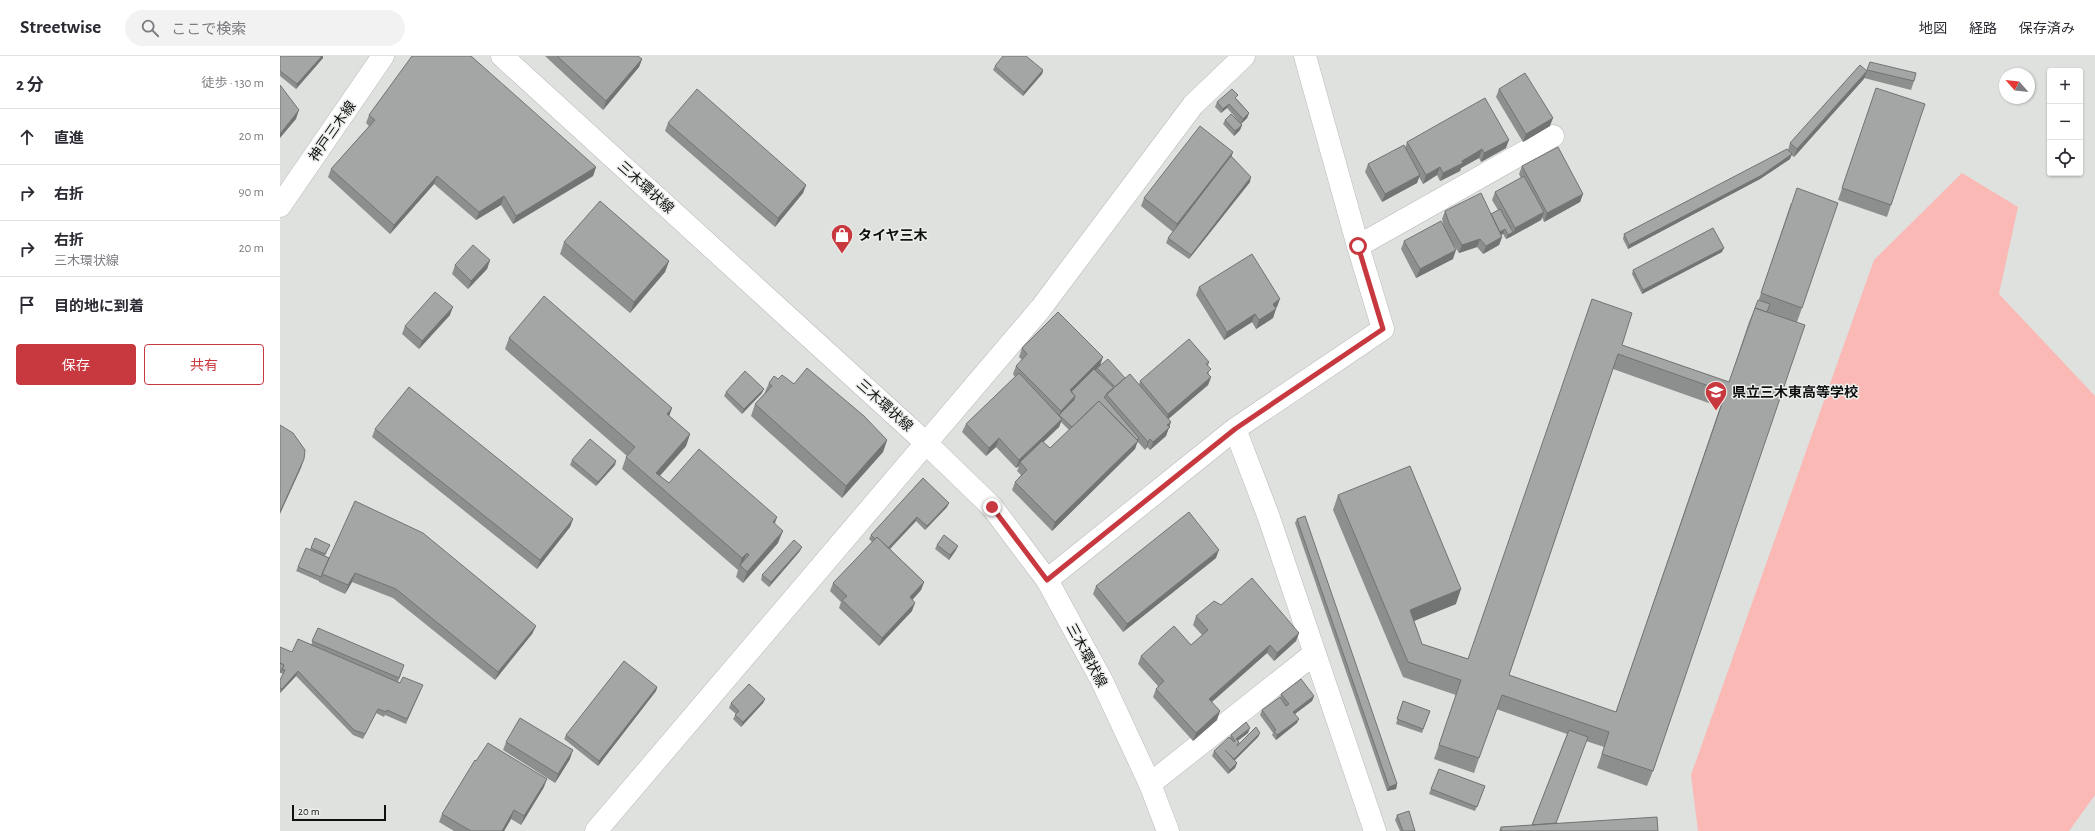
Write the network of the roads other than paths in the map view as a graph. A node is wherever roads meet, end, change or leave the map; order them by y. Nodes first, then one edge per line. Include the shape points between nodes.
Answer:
1 (383, 56) edge
2 (502, 56) edge
3 (1244, 56) edge
4 (1305, 56) edge
5 (1553, 136) dead end
6 (280, 206) edge
7 (1358, 246) junction
8 (1235, 429) junction
9 (926, 443) junction
10 (1047, 580) junction
11 (1315, 653) junction
12 (1150, 784) junction
13 (597, 831) edge
14 (1168, 831) edge
15 (1375, 831) edge

1 - 6 street, 神戸三木線
2 - 9 street, 三木環状線
3 - 9 street via 1193,105 1041,308
4 - 7 street
5 - 7 street
7 - 8 street via 1383,329
8 - 10 street
8 - 11 street via 1268,514
9 - 10 street, 三木環状線 via 992,507
9 - 13 street
10 - 12 street, 三木環状線 via 1102,681
11 - 12 street
11 - 15 street
12 - 14 street, 三木環状線

